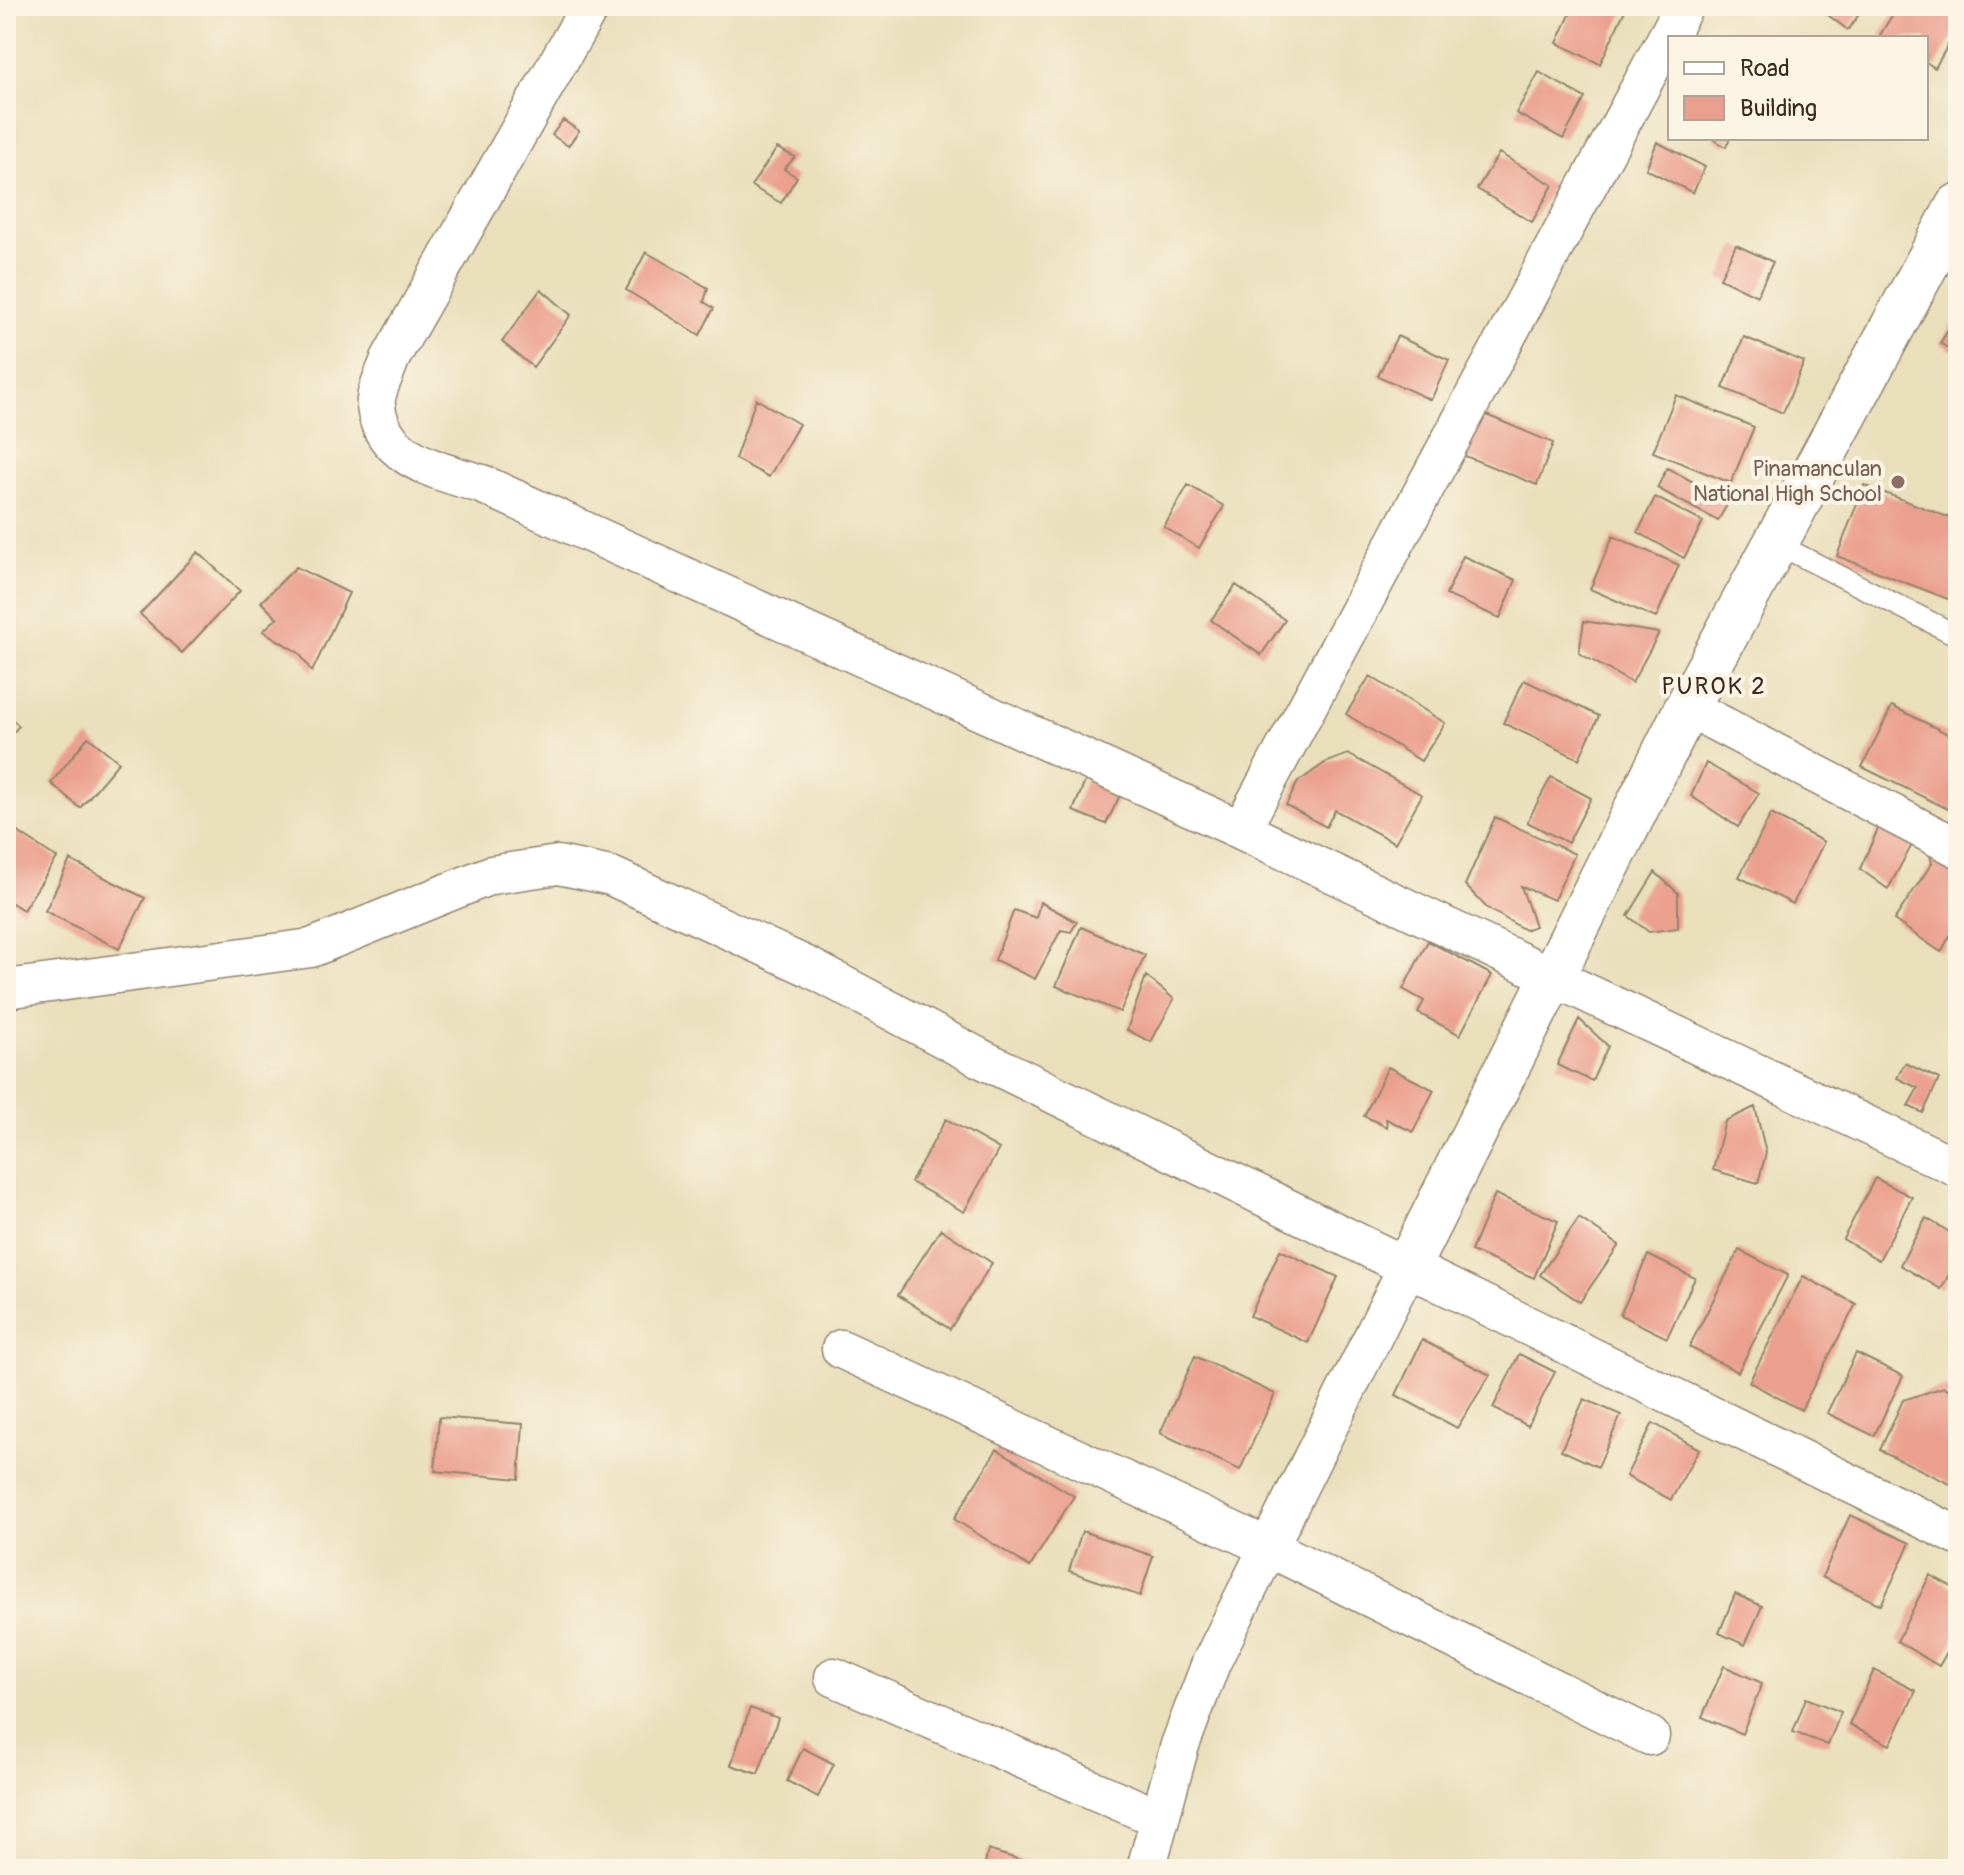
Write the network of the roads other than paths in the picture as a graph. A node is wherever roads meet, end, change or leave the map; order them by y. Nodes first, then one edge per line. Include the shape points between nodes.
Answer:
1 (590, 6) edge
2 (1684, 6) edge
3 (1958, 206) edge
4 (1777, 544) junction
5 (1958, 636) edge
6 (1687, 707) junction
7 (1241, 830) junction
8 (1958, 848) edge
9 (1553, 977) junction
10 (6, 989) edge
11 (1958, 1168) edge
12 (1407, 1268) junction
13 (841, 1349) dead end
14 (1958, 1536) edge
15 (1270, 1548) junction
16 (834, 1677) dead end
17 (1650, 1736) dead end
18 (1160, 1819) junction
19 (1146, 1869) edge

1 - 7 street via 390,359 375,405 389,441 418,464 484,485
2 - 7 street
3 - 4 street
4 - 5 lane
4 - 6 street
6 - 8 street
6 - 9 street
7 - 9 street
9 - 11 street
9 - 12 street
10 - 12 street via 311,948 491,875 558,865 611,876 809,967 980,1058
12 - 14 street
12 - 15 street
13 - 15 street
15 - 17 street
15 - 18 street via 1211,1663
16 - 18 street
18 - 19 street

